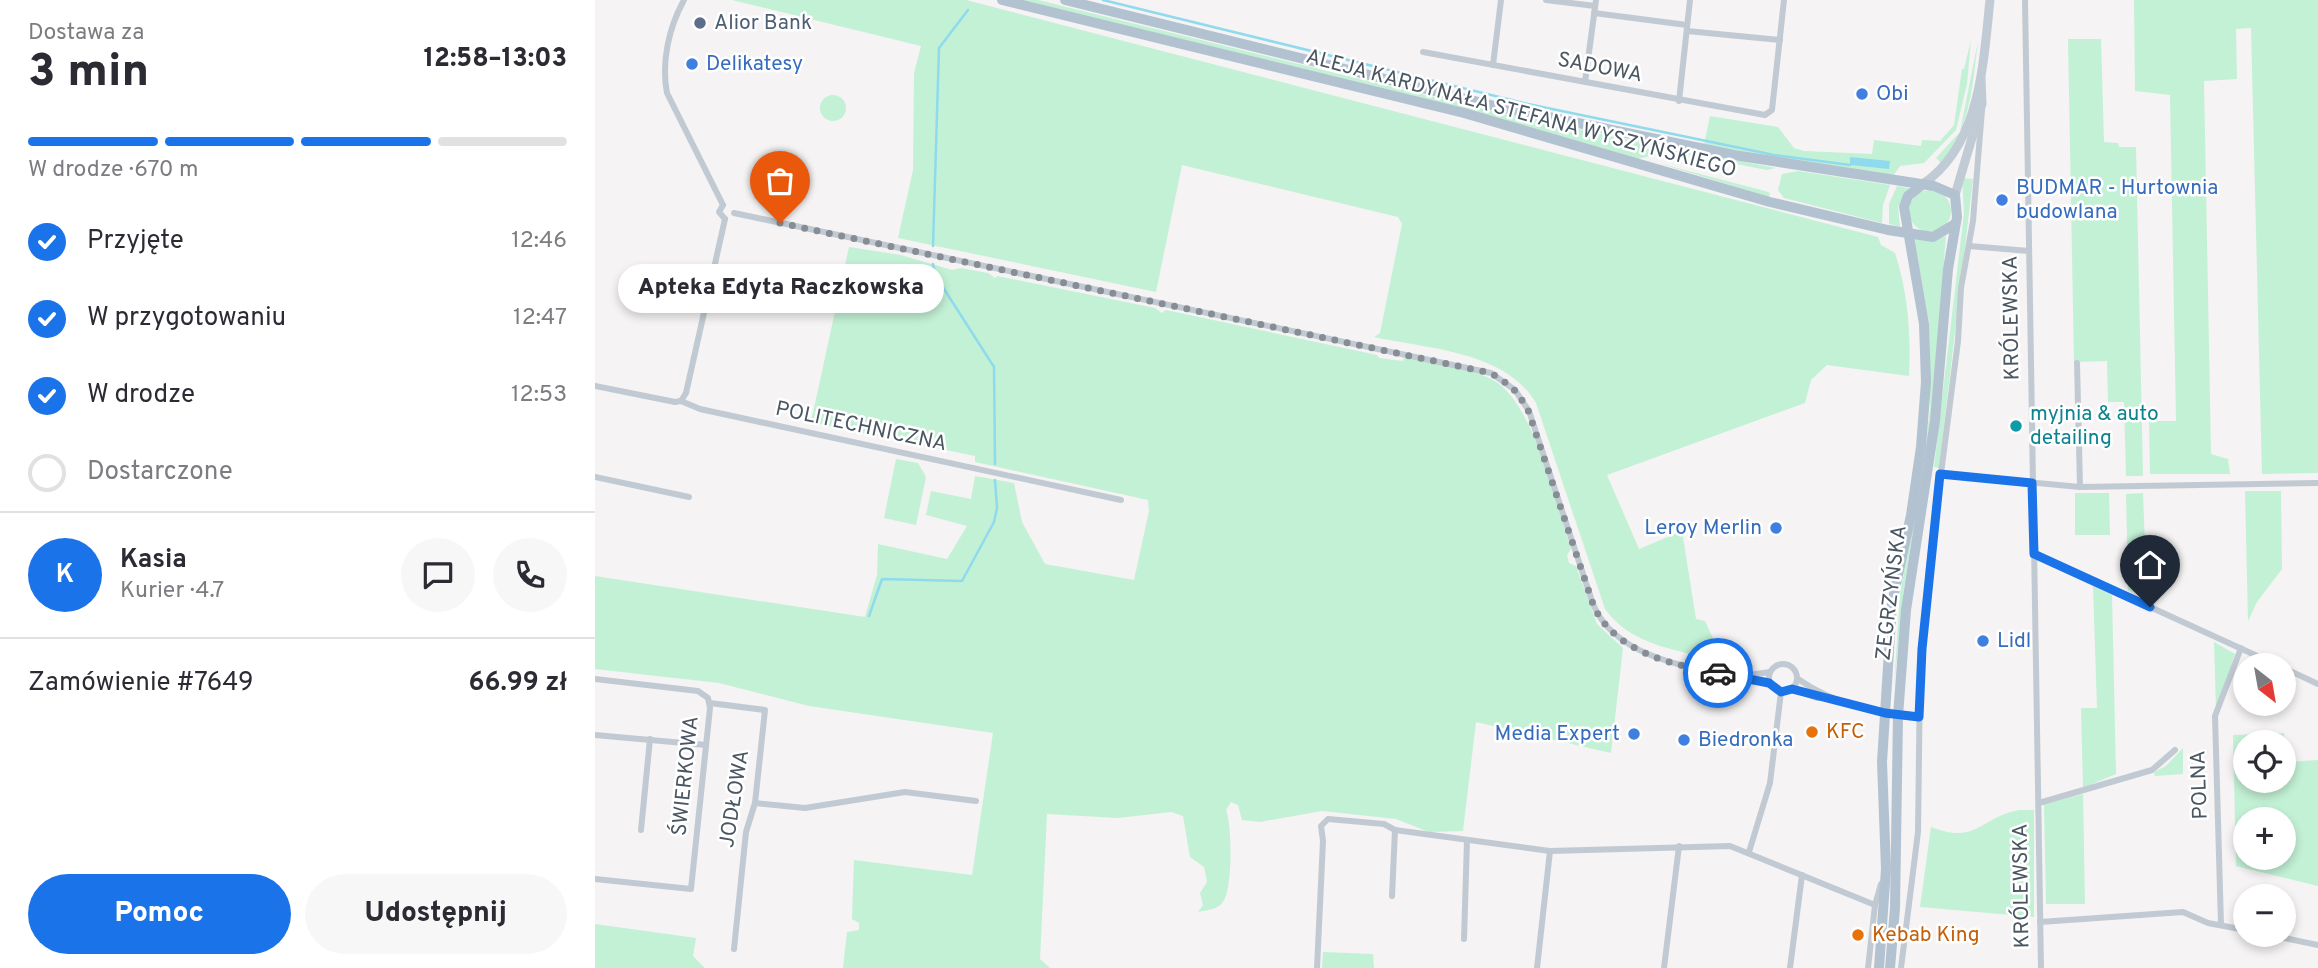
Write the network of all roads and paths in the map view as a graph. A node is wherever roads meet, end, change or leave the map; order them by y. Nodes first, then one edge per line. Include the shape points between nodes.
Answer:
1 (684, 0) edge
2 (1002, 0) edge
3 (1065, 0) edge
4 (1501, 0) edge
5 (1546, 0) edge
6 (1690, 0) edge
7 (1784, 0) edge
8 (1990, 0) edge
9 (2025, 0) edge
10 (1595, 6) edge
11 (1687, 28) junction
12 (1780, 40) junction
13 (1423, 52) dead end
14 (1493, 65) junction
15 (1981, 77) junction
16 (1585, 82) junction
17 (1679, 101) junction
18 (1982, 104) junction
19 (1923, 184) junction
20 (1955, 195) junction
21 (723, 205) junction
22 (734, 213) junction
23 (725, 219) junction
24 (1955, 224) junction
25 (1907, 234) junction
26 (1969, 246) junction
27 (2028, 251) junction
28 (2077, 363) dead end
29 (595, 386) edge
30 (681, 401) junction
31 (1940, 474) junction
32 (595, 477) edge
33 (2032, 483) junction
34 (2318, 483) edge
35 (2080, 487) junction
36 (689, 497) dead end
37 (1121, 500) dead end
38 (2034, 554) junction
39 (2241, 648) junction
40 (2252, 653) edge
41 (1770, 672) junction
42 (2296, 674) edge
43 (1742, 676) junction
44 (595, 679) edge
45 (1798, 679) junction
46 (1769, 683) junction
47 (2318, 684) edge
48 (1792, 689) junction
49 (1781, 692) junction
50 (1831, 697) junction
51 (710, 703) junction
52 (1885, 713) junction
53 (1898, 716) junction
54 (1919, 717) junction
55 (595, 734) edge
56 (650, 740) junction
57 (706, 745) junction
58 (2175, 750) dead end
59 (976, 801) dead end
60 (755, 803) junction
61 (2039, 803) junction
62 (641, 830) dead end
63 (1395, 831) junction
64 (1467, 840) junction
65 (1679, 846) junction
66 (1550, 851) junction
67 (1749, 852) junction
68 (1886, 869) junction
69 (1802, 875) junction
70 (595, 879) edge
71 (1392, 896) dead end
72 (1875, 905) junction
73 (2041, 922) junction
74 (2221, 925) junction
75 (2233, 928) edge
76 (1464, 939) dead end
77 (2296, 940) edge
78 (2318, 945) edge
79 (734, 949) dead end
80 (1317, 968) edge
81 (1537, 968) edge
82 (1664, 968) edge
83 (1790, 968) edge
84 (1868, 968) edge
85 (1879, 968) edge
86 (1889, 968) edge
87 (1901, 968) edge
88 (2041, 968) edge

1 - 21 street via 667,47 665,83
2 - 25 main road, ALEJA KARDYNAŁA STEFANA WYSZYŃSKIEGO via 1464,113 1770,202
3 - 19 main road, ALEJA KARDYNAŁA STEFANA WYSZYŃSKIEGO via 1520,111 1734,155
4 - 14 street
5 - 10 street
6 - 11 street
7 - 12 street
8 - 15 main road
9 - 27 street, KRÓLEWSKA
10 - 11 street
10 - 16 street
11 - 12 street
11 - 17 street
12 - 17 street, SADOWA via 1770,114
13 - 14 street, SADOWA
14 - 16 street, SADOWA
15 - 18 main road
15 - 19 main road via 1959,148 1939,173
16 - 17 street, SADOWA
18 - 20 main road
18 - 26 street
19 - 20 main road
19 - 25 main road via 1903,207
20 - 24 main road
21 - 22 street via 731,205
21 - 23 street via 719,212
22 - 23 street
22 - 43 street via 1491,373 1512,387 1527,407 1593,604 1605,625 1620,640 1653,655
23 - 30 street
24 - 25 main road via 1933,237
24 - 53 main road, ZEGRZYŃSKA via 1935,421 1906,610
25 - 52 main road, ZEGRZYŃSKA via 1924,324 1926,382 1911,515 1892,603
26 - 27 street
26 - 31 street
27 - 33 street, KRÓLEWSKA
28 - 35 street
29 - 30 street, POLITECHNICZNA
30 - 37 street, POLITECHNICZNA via 852,444
31 - 33 street
31 - 54 street
32 - 36 street
33 - 35 street
33 - 38 street, KRÓLEWSKA
34 - 35 street
38 - 39 street
38 - 61 street, KRÓLEWSKA
39 - 40 street
39 - 74 street, POLNA via 2215,716
41 - 43 street
41 - 45 street via 1777,665 1788,664
41 - 46 street
42 - 47 street
43 - 46 street
44 - 51 street, ŚWIERKOWA via 698,691
45 - 48 street
45 - 50 street
46 - 49 street
48 - 49 street
48 - 50 street via 1818,698
49 - 67 street via 1770,783
50 - 52 street
51 - 57 street, ŚWIERKOWA
51 - 60 street, JODŁOWA via 765,710
52 - 53 street
52 - 68 main road, ZEGRZYŃSKA
53 - 54 street
53 - 86 main road, ZEGRZYŃSKA via 1895,908
54 - 87 street via 1917,832
55 - 56 street
56 - 57 street
56 - 62 street
57 - 70 street, ŚWIERKOWA via 691,889
58 - 61 street, KRÓLEWSKA via 2152,771
59 - 60 street via 905,792 805,808
60 - 79 street, JODŁOWA via 746,832
61 - 73 street, KRÓLEWSKA
63 - 64 street
63 - 71 street
63 - 80 street via 1384,824 1328,819 1321,826
64 - 66 street
64 - 76 street
65 - 66 street
65 - 67 street via 1730,846
65 - 82 street
66 - 81 street
67 - 69 street
68 - 72 street
68 - 85 main road, ZEGRZYŃSKA
69 - 72 street
69 - 83 street
72 - 84 street
73 - 74 street via 2183,912
73 - 88 street, KRÓLEWSKA
74 - 75 street
77 - 78 street

